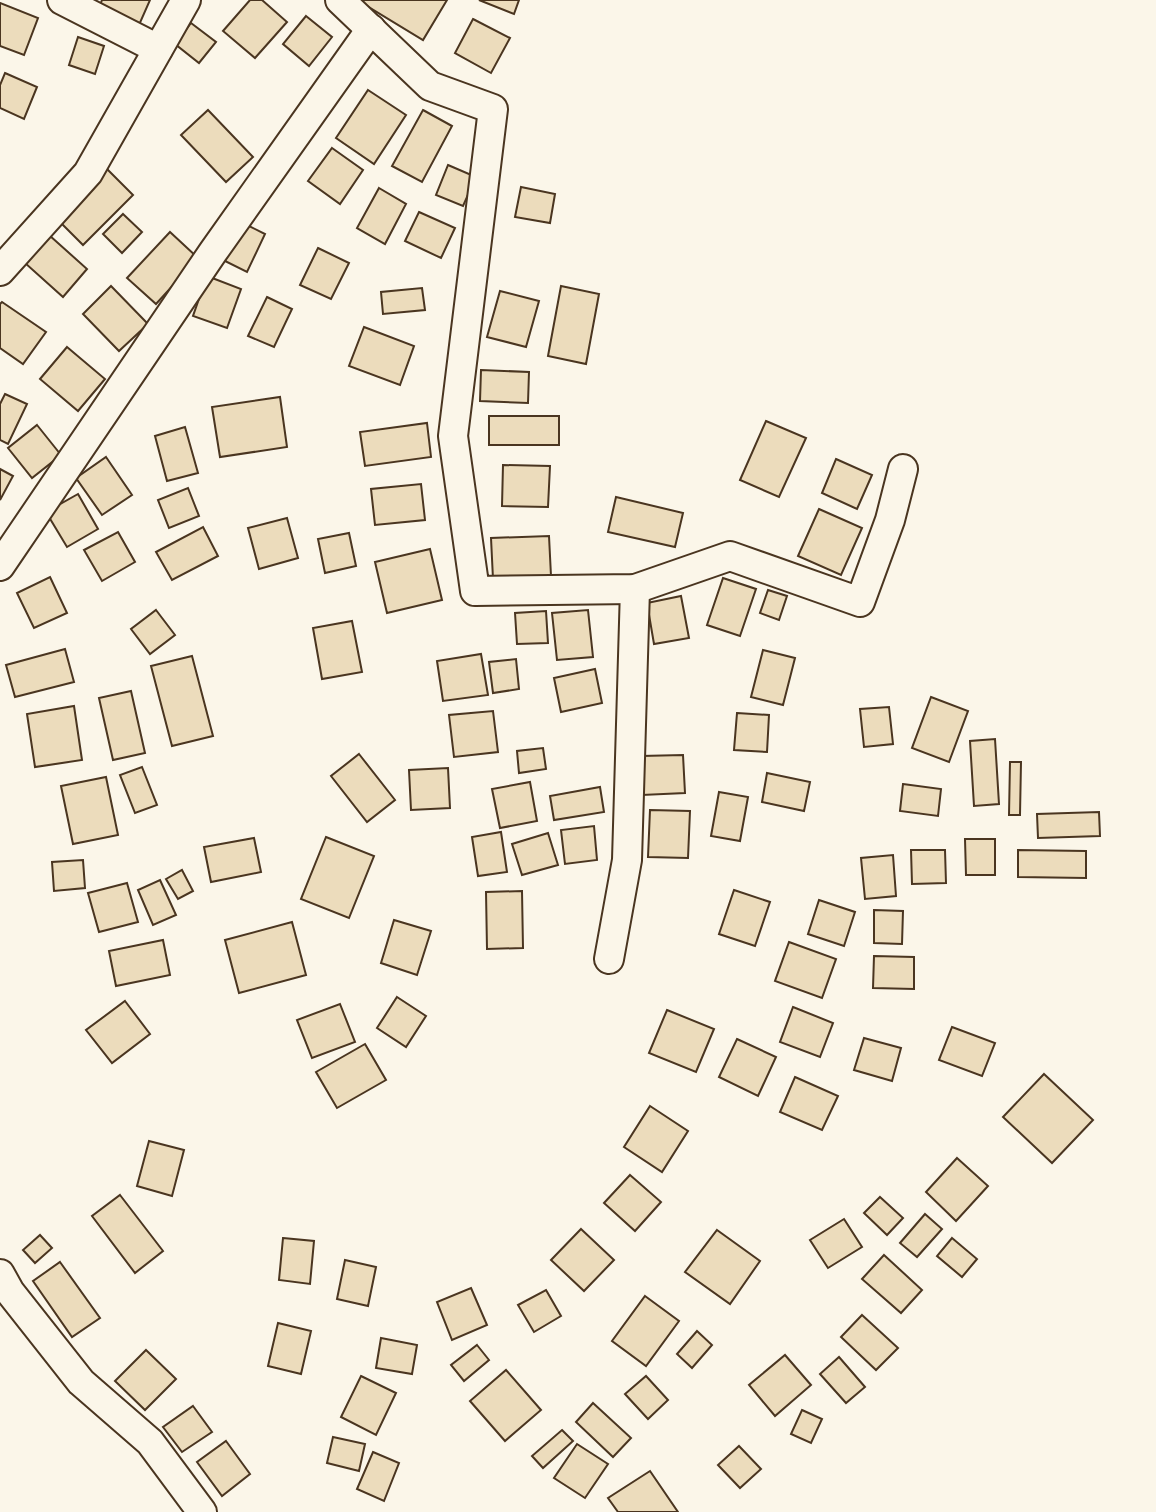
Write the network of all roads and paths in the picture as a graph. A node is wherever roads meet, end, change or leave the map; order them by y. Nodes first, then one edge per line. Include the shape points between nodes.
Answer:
1 (62, 0) edge
2 (186, 0) edge
3 (340, 0) edge
4 (371, 29) junction
5 (158, 50) junction
6 (0, 271) edge
7 (903, 470) dead end
8 (0, 566) edge
9 (635, 589) junction
10 (609, 960) dead end
11 (0, 1274) edge
12 (202, 1512) edge

1 - 5 street
2 - 5 street
3 - 4 street
4 - 8 street
4 - 9 street via 430,86 493,109 453,436 475,591
5 - 6 street via 88,173
7 - 9 street via 860,602 730,556
9 - 10 street via 627,860
11 - 12 street via 81,1382 150,1441

